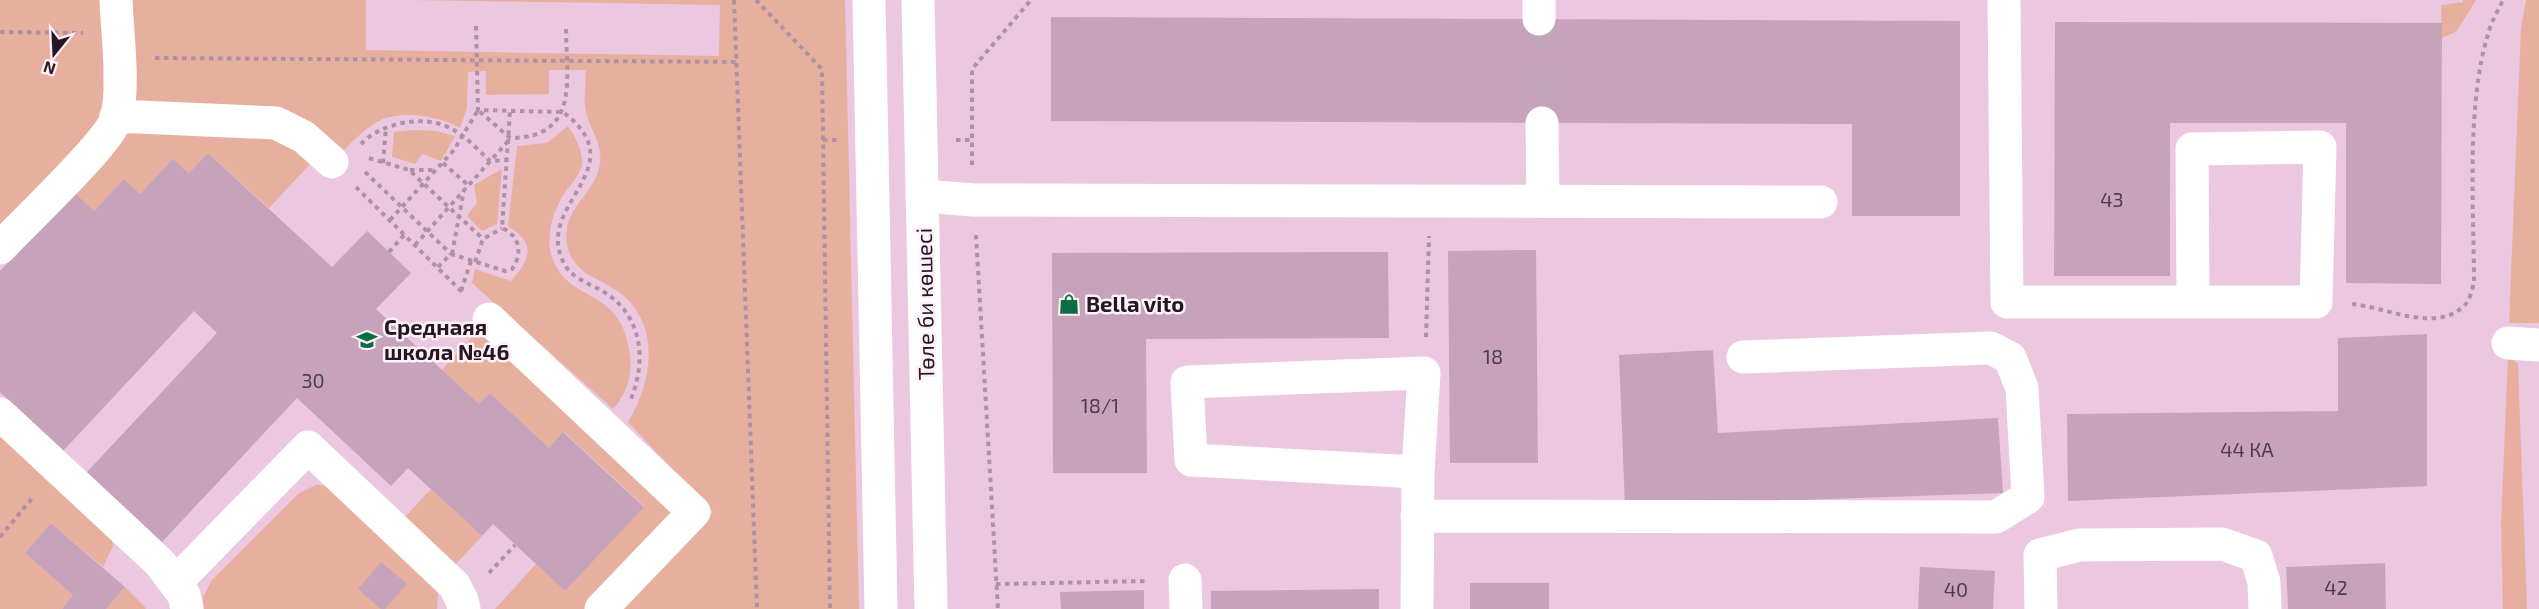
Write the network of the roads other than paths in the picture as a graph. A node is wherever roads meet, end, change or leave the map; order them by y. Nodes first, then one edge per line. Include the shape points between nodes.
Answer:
1 (116, 0) edge
2 (869, 0) edge
3 (918, 0) edge
4 (2004, 0) edge
5 (116, 116) junction
6 (1542, 123) tunnel mouth
7 (342, 160) road end
8 (922, 196) junction
9 (1543, 200) junction
10 (1821, 202) dead end
11 (0, 248) edge
12 (2193, 301) junction
13 (489, 319) road end
14 (1743, 357) dead end
15 (0, 414) edge
16 (1418, 472) junction
17 (1417, 516) junction
18 (181, 596) edge
19 (464, 609) edge
20 (601, 609) edge
21 (881, 609) edge
22 (931, 609) edge
23 (1417, 609) edge
24 (2042, 609) edge
25 (2265, 609) edge

1 - 5 main road
2 - 21 main road
3 - 8 main road, Төле би көшесі
4 - 12 main road via 2007,302
5 - 7 main road via 276,123
5 - 11 main road via 101,142
6 - 9 main road
8 - 9 main road via 974,200
8 - 22 main road, Төле би көшесі
9 - 10 main road
12 - 12 main road via 2192,149 2320,147 2316,302
13 - 20 main road via 694,512
14 - 17 main road via 1991,348 2010,358 2022,388 2028,497 1996,517
15 - 18 main road via 160,563
16 - 16 main road via 1424,373 1187,382 1191,460
16 - 17 main road
17 - 23 main road
18 - 19 main road via 308,447 454,585
24 - 25 main road via 2040,555 2079,545 2222,544 2256,556 2264,582

